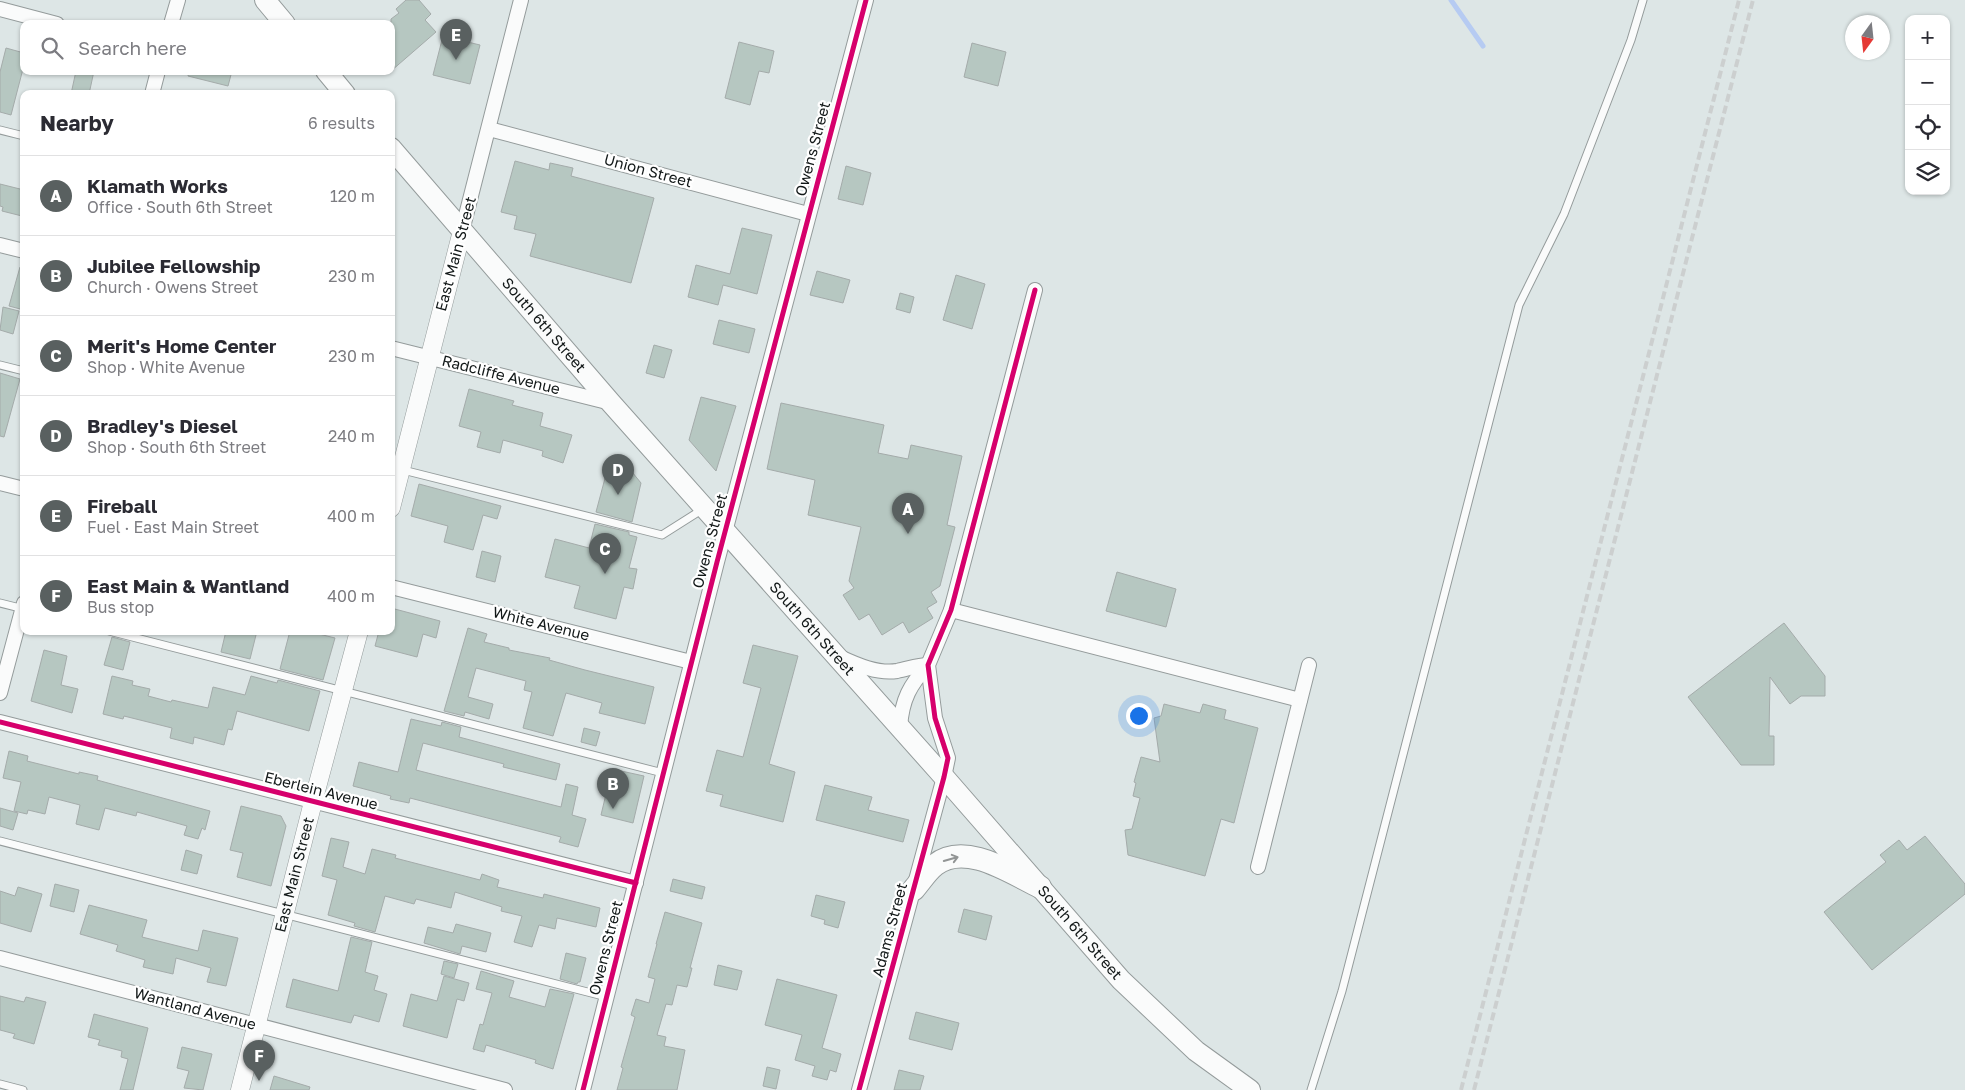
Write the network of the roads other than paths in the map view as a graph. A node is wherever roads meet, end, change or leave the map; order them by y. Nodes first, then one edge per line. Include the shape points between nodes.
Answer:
1 (178, 0) edge
2 (265, 0) edge
3 (521, 0) edge
4 (866, 0) edge
5 (1643, 0) edge
6 (0, 9) edge
7 (42, 20) edge
8 (172, 20) edge
9 (282, 20) edge
10 (157, 75) edge
11 (329, 75) edge
12 (153, 90) edge
13 (342, 90) edge
14 (488, 128) junction
15 (0, 130) edge
16 (20, 135) edge
17 (395, 153) edge
18 (808, 214) junction
19 (462, 230) junction
20 (0, 246) edge
21 (20, 251) edge
22 (1035, 290) dead end
23 (395, 349) edge
24 (429, 357) junction
25 (0, 364) edge
26 (20, 369) edge
27 (611, 403) junction
28 (396, 468) edge
29 (0, 483) edge
30 (20, 488) edge
31 (705, 507) junction
32 (725, 530) junction
33 (395, 588) edge
34 (0, 603) edge
35 (20, 606) edge
36 (952, 610) junction
37 (20, 618) edge
38 (124, 635) edge
39 (359, 635) edge
40 (836, 655) junction
41 (691, 662) junction
42 (928, 665) junction
43 (1309, 665) dead end
44 (343, 692) junction
45 (0, 693) edge
46 (1300, 700) junction
47 (0, 722) edge
48 (900, 727) junction
49 (663, 773) junction
50 (944, 777) junction
51 (313, 802) junction
52 (0, 842) edge
53 (1258, 867) dead end
54 (636, 883) junction
55 (1040, 887) junction
56 (914, 888) junction
57 (284, 914) junction
58 (0, 958) edge
59 (607, 997) junction
60 (256, 1024) junction
61 (0, 1084) edge
62 (23, 1090) edge
63 (240, 1090) edge
64 (505, 1090) edge
65 (583, 1090) edge
66 (859, 1090) edge
67 (1250, 1090) edge
68 (1311, 1090) edge

1 - 8 street
2 - 9 main road
3 - 14 street, East Main Street
4 - 18 street, Owens Street
5 - 68 lane via 1631,40 1564,214 1519,305 1342,991
6 - 7 street
10 - 12 street
11 - 13 main road
14 - 18 street, Union Street
14 - 19 street, East Main Street
15 - 16 lane
17 - 19 main road, South 6th Street
18 - 32 street, Owens Street
19 - 24 street, East Main Street
19 - 27 main road, South 6th Street
20 - 21 street
22 - 36 street
23 - 24 street, Radcliffe Avenue
24 - 27 street, Radcliffe Avenue
24 - 28 street, East Main Street
25 - 26 lane
27 - 31 main road, South 6th Street
28 - 31 lane via 662,536
29 - 30 street
31 - 32 main road, South 6th Street
32 - 40 main road, South 6th Street
32 - 41 street, Owens Street
33 - 41 street, White Avenue
34 - 35 lane
36 - 42 street
36 - 46 street
37 - 45 street
38 - 44 lane
39 - 44 street, East Main Street
40 - 42 street via 879,671
40 - 48 main road, South 6th Street
41 - 49 street, Owens Street
42 - 48 street via 914,681 901,709
42 - 50 street, Adams Street via 935,718 948,758
43 - 46 street
44 - 49 lane
44 - 51 street, East Main Street
46 - 53 street
47 - 51 street, Eberlein Avenue
48 - 50 main road, South 6th Street
49 - 54 street, Owens Street
50 - 55 main road, South 6th Street
50 - 56 street, Adams Street
51 - 54 street, Eberlein Avenue
51 - 57 street, East Main Street
52 - 57 lane
54 - 59 street, Owens Street
56 -> 55 main road via 935,864 954,856 977,857
55 - 67 main road, South 6th Street via 1121,980 1196,1051
56 - 66 street, Adams Street
57 - 59 lane
57 - 60 street, East Main Street
58 - 60 street, Wantland Avenue
59 - 65 street, Owens Street
60 - 63 street, East Main Street
60 - 64 street, Wantland Avenue
61 - 62 lane

